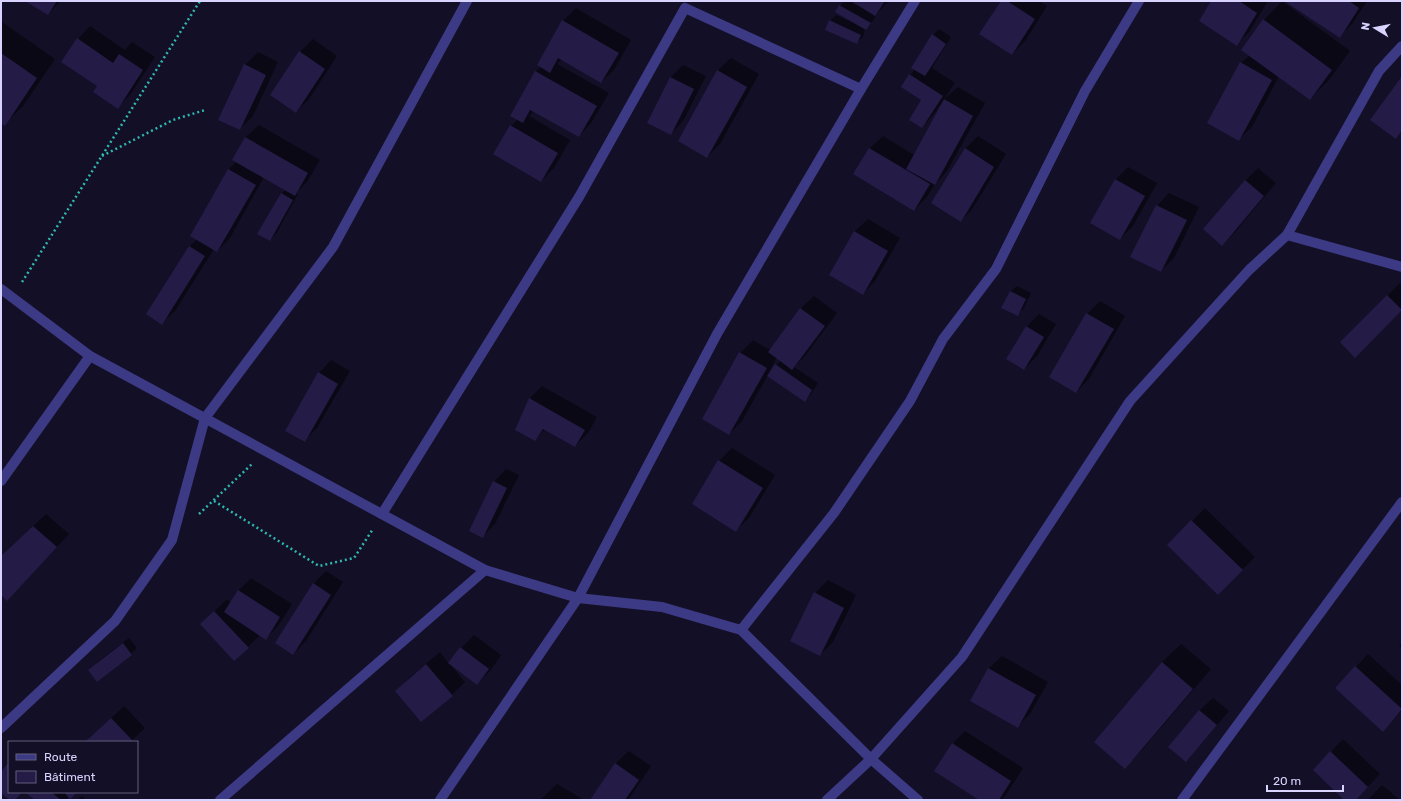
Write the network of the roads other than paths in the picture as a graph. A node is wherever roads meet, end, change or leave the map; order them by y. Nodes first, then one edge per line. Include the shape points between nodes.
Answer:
1 (467, 1) edge
2 (915, 1) edge
3 (1139, 1) edge
4 (1402, 46) edge
5 (861, 89) junction
6 (1287, 235) junction
7 (1402, 267) edge
8 (1, 289) edge
9 (90, 356) junction
10 (206, 418) junction
11 (1, 482) edge
12 (1402, 502) edge
13 (382, 514) junction
14 (485, 570) junction
15 (578, 598) junction
16 (741, 630) junction
17 (1, 728) edge
18 (871, 759) junction
19 (220, 800) edge
20 (440, 800) edge
21 (827, 800) edge
22 (918, 800) edge
23 (1182, 800) edge

1 - 10 street via 334,247
2 - 5 street
3 - 16 street via 1085,91 996,269 943,340 910,401 834,513
4 - 6 street via 1378,71
5 - 13 street via 685,8 579,197
5 - 15 street via 717,334
6 - 7 street
6 - 18 street via 1249,270 1130,401 962,657
8 - 9 street
9 - 10 street
9 - 11 street
10 - 13 street
10 - 17 street via 172,540 115,621
12 - 23 street
13 - 14 street
14 - 15 street
14 - 19 street
15 - 16 street via 662,607
15 - 20 street
16 - 18 street
18 - 21 street
18 - 22 street

